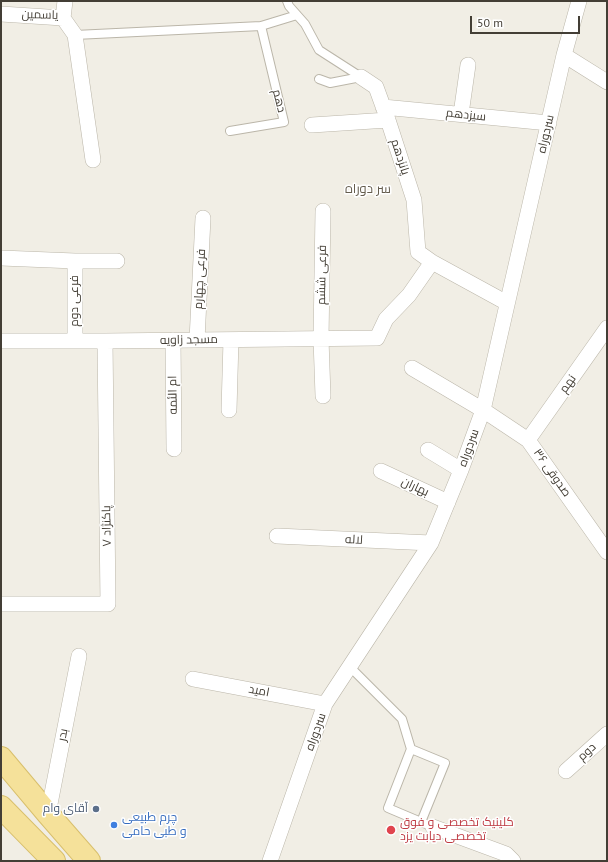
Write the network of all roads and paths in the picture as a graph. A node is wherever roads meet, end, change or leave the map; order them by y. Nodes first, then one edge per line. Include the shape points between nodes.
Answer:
1 (65, 1) edge
2 (287, 1) edge
3 (578, 1) edge
4 (24, 8) edge
5 (1, 14) edge
6 (297, 15) junction
7 (63, 18) junction
8 (261, 26) junction
9 (75, 35) junction
10 (564, 55) junction
11 (468, 65) dead end
12 (361, 77) junction
13 (319, 79) dead end
14 (607, 82) edge
15 (386, 114) junction
16 (461, 114) junction
17 (549, 123) junction
18 (312, 125) dead end
19 (230, 132) dead end
20 (93, 160) dead end
21 (323, 211) dead end
22 (203, 218) dead end
23 (1, 258) edge
24 (75, 261) junction
25 (118, 261) dead end
26 (432, 262) junction
27 (507, 303) junction
28 (607, 328) edge
29 (321, 338) junction
30 (75, 340) junction
31 (173, 340) junction
32 (197, 340) junction
33 (231, 340) junction
34 (1, 341) edge
35 (105, 341) junction
36 (412, 368) dead end
37 (322, 396) dead end
38 (229, 410) dead end
39 (483, 410) junction
40 (528, 440) junction
41 (174, 449) dead end
42 (428, 450) dead end
43 (461, 470) junction
44 (381, 472) dead end
45 (448, 502) junction
46 (602, 532) edge
47 (277, 536) dead end
48 (431, 543) junction
49 (607, 552) edge
50 (1, 604) edge
51 (79, 656) dead end
52 (350, 667) junction
53 (193, 679) dead end
54 (325, 704) junction
55 (607, 734) edge
56 (411, 749) junction
57 (1, 758) edge
58 (566, 770) dead end
59 (1, 807) edge
60 (48, 814) junction
61 (427, 825) junction
62 (507, 859) edge
63 (89, 860) edge
64 (54, 861) edge
65 (270, 861) edge

1 - 7 street, یاسمین
2 - 6 lane, پانزدهم
3 - 10 street, سردوراه
4 - 5 street, یاسمین
4 - 7 street, یاسمین
6 - 8 lane
6 - 12 lane, پانزدهم via 319,50
7 - 9 street
8 - 9 lane
8 - 19 lane, دهم via 284,122
9 - 20 street
10 - 14 street
10 - 17 street, سردوراه
11 - 16 street
12 - 13 lane via 330,83
12 - 15 street, پانزدهم via 376,87
15 - 16 street, سیزدهم
15 - 18 street, سیزدهم
15 - 26 street, پانزدهم via 414,200 418,252
16 - 17 street, سیزدهم
17 - 27 street, سردوراه
21 - 29 street, فرعی ششم
22 - 32 street, فرعی چهارم
23 - 24 street, فرعی دوم
24 - 25 street, فرعی دوم
24 - 30 street, فرعی دوم
26 - 27 street, پانزدهم
26 - 29 street, مسجد زاویه via 409,295 386,319 377,338
27 - 39 street, سردوراه
28 - 40 street, نهم
29 - 33 street, مسجد زاویه
29 - 37 street, فرعی ششم
30 - 34 street, مسجد زاویه
30 - 35 street, مسجد زاویه
31 - 32 street, مسجد زاویه
31 - 35 street, مسجد زاویه
31 - 41 street, ام الئمه
32 - 33 street, مسجد زاویه
33 - 38 street
35 - 50 street, پاکنژاد ۷ via 108,604
36 - 39 street, صدوقی ۳۶
39 - 40 street, صدوقی ۳۶
39 - 43 street, سردوراه
40 - 46 street, صدوقی ۳۶
42 - 43 street
43 - 45 street, سردوراه
44 - 45 street, بهاران
45 - 48 street, سردوراه
46 - 49 street, صدوقی ۳۶
47 - 48 street, لاله
48 - 52 street, سردوراه
51 - 60 street, بدر
52 - 54 street, سردوراه
52 - 56 lane via 402,719
53 - 54 street, امید
54 - 65 street, سردوراه
55 - 58 street, دوم
56 - 61 lane via 445,763
56 - 61 lane via 388,808
57 - 60 main road
59 - 64 main road
60 - 63 main road
61 - 62 street

